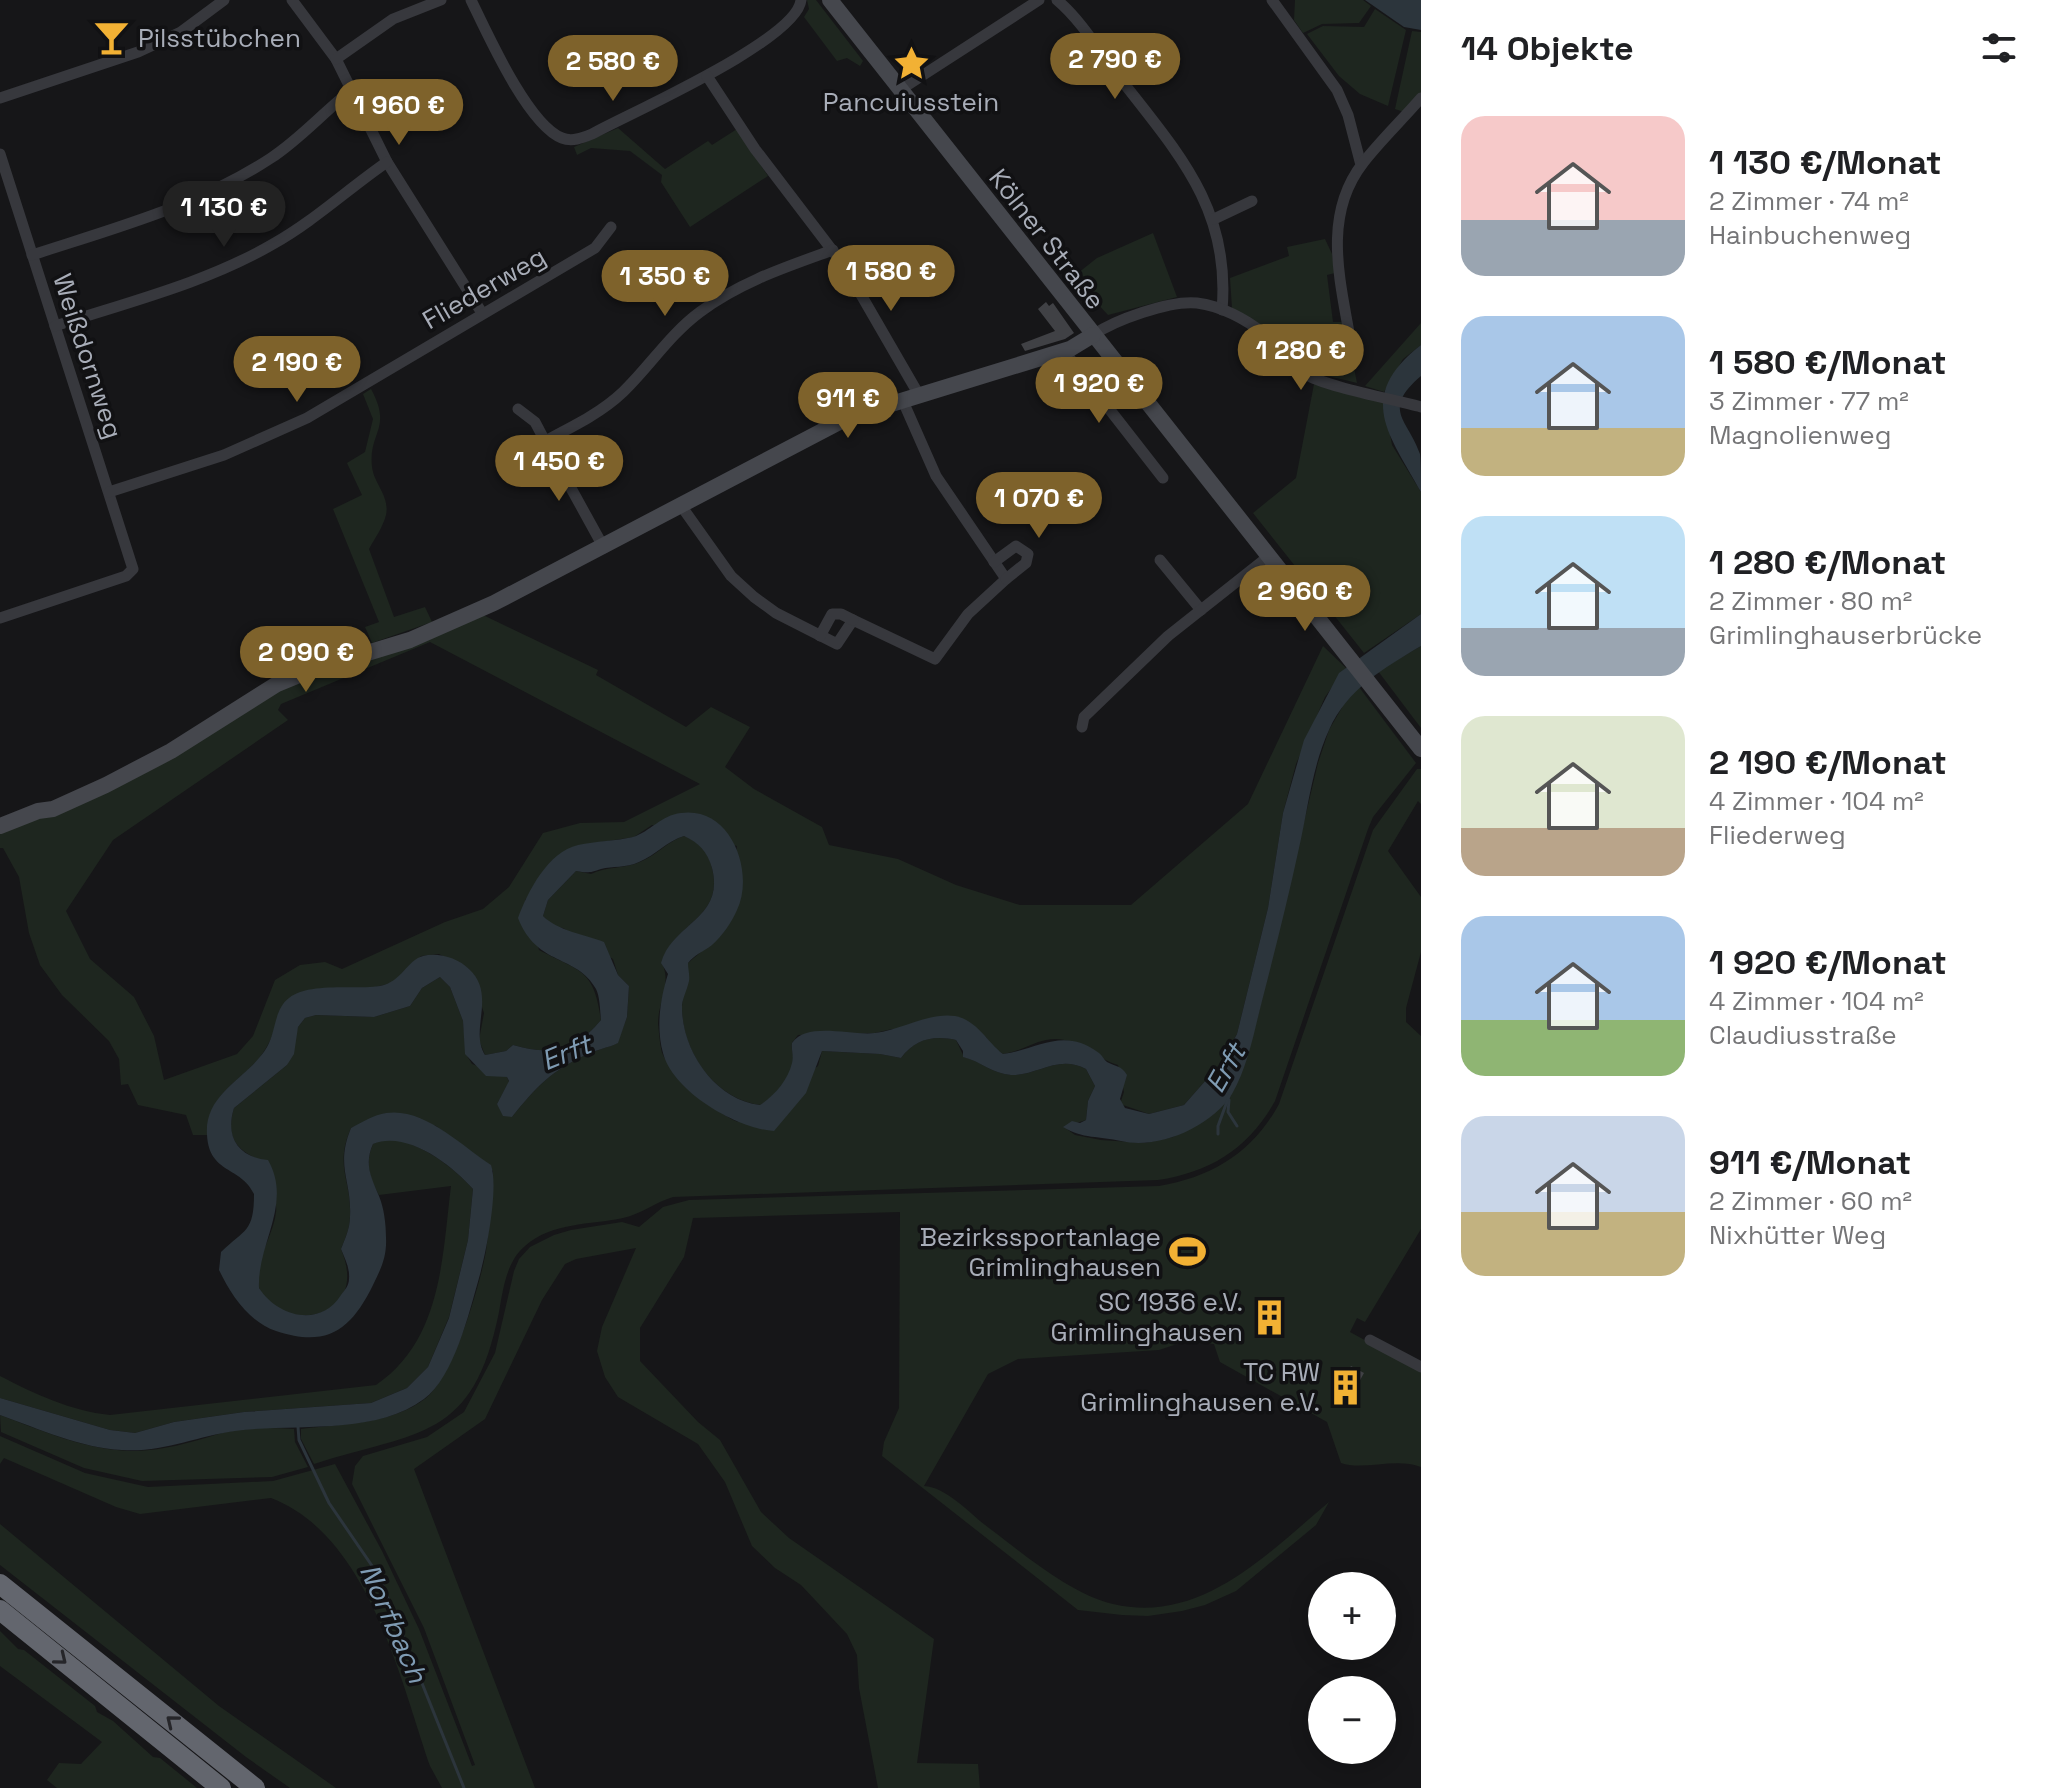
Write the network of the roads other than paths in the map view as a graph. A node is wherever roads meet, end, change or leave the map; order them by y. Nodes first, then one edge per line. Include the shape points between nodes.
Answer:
1 (224, 0) edge
2 (292, 0) edge
3 (441, 0) edge
4 (471, 0) edge
5 (830, 0) edge
6 (1039, 0) edge
7 (1057, 0) edge
8 (1272, 0) edge
9 (801, 4) edge
10 (336, 59) junction
11 (707, 76) junction
12 (900, 90) junction
13 (352, 93) junction
14 (0, 98) edge
15 (1421, 98) edge
16 (0, 154) edge
17 (387, 162) junction
18 (1361, 165) junction
19 (1252, 201) dead end
20 (1214, 219) junction
21 (611, 227) dead end
22 (833, 250) junction
23 (32, 255) junction
24 (1222, 310) junction
25 (482, 313) junction
26 (55, 326) junction
27 (1093, 335) junction
28 (1274, 342) junction
29 (1064, 351) junction
30 (910, 397) junction
31 (1421, 407) edge
32 (518, 409) dead end
33 (545, 441) junction
34 (1163, 478) dead end
35 (109, 492) junction
36 (682, 507) junction
37 (604, 548) junction
38 (1269, 556) junction
39 (1160, 560) dead end
40 (994, 562) junction
41 (1006, 579) junction
42 (1201, 610) junction
43 (0, 618) edge
44 (853, 620) junction
45 (820, 636) junction
46 (1082, 727) dead end
47 (1421, 749) edge
48 (0, 826) edge
49 (1370, 1340) dead end
50 (1421, 1367) edge
51 (0, 1584) edge
52 (0, 1610) edge
53 (233, 1770) junction
54 (221, 1788) edge
55 (255, 1788) edge
56 (263, 1788) edge

1 - 14 street via 181,32 138,52
2 - 10 street
3 - 10 street via 393,19
4 - 11 street via 528,103 542,123 564,139 592,134
5 - 12 main road, Kölner Straße
6 - 12 street
7 - 20 street via 1179,154
8 - 18 street via 1343,101
9 - 11 street via 766,39
10 - 13 street
11 - 22 street
12 - 27 main road, Kölner Straße
13 - 17 street
13 - 23 street via 273,157 221,187
15 - 18 street
16 - 23 street, Weißdornweg
17 - 25 street
17 - 26 street via 305,224 251,256
18 - 28 street via 1343,199 1337,228 1351,344
19 - 20 street
20 - 24 street via 1223,260
21 - 25 street, Fliederweg via 595,248
22 - 30 street
22 - 33 street via 767,274 719,299 665,343 611,403
23 - 26 street, Weißdornweg
24 - 27 street via 1185,303 1138,315
24 - 28 street
25 - 35 street, Fliederweg via 307,418 224,455
26 - 35 street, Weißdornweg
27 - 29 main road
27 - 38 main road, Kölner Straße
28 - 31 street via 1302,373
29 - 30 main road
29 - 34 street
30 - 36 main road via 849,417
30 - 40 street via 936,476
32 - 33 street via 535,422
33 - 37 street
35 - 43 street, Weißdornweg via 132,571
36 - 37 main road
36 - 45 street via 731,576 776,613
37 - 48 main road via 435,630 277,684 106,785
38 - 42 street
38 - 47 main road, Kölner Straße
39 - 42 street
40 - 41 street
40 - 41 street via 1016,546 1028,554 1028,561
41 - 44 street via 968,614 935,659
42 - 46 street via 1084,717
44 - 45 street via 840,643
44 - 45 street via 836,612
49 - 50 street
53 -> 51 highway
52 -> 54 highway
53 - 55 highway
53 - 56 highway

